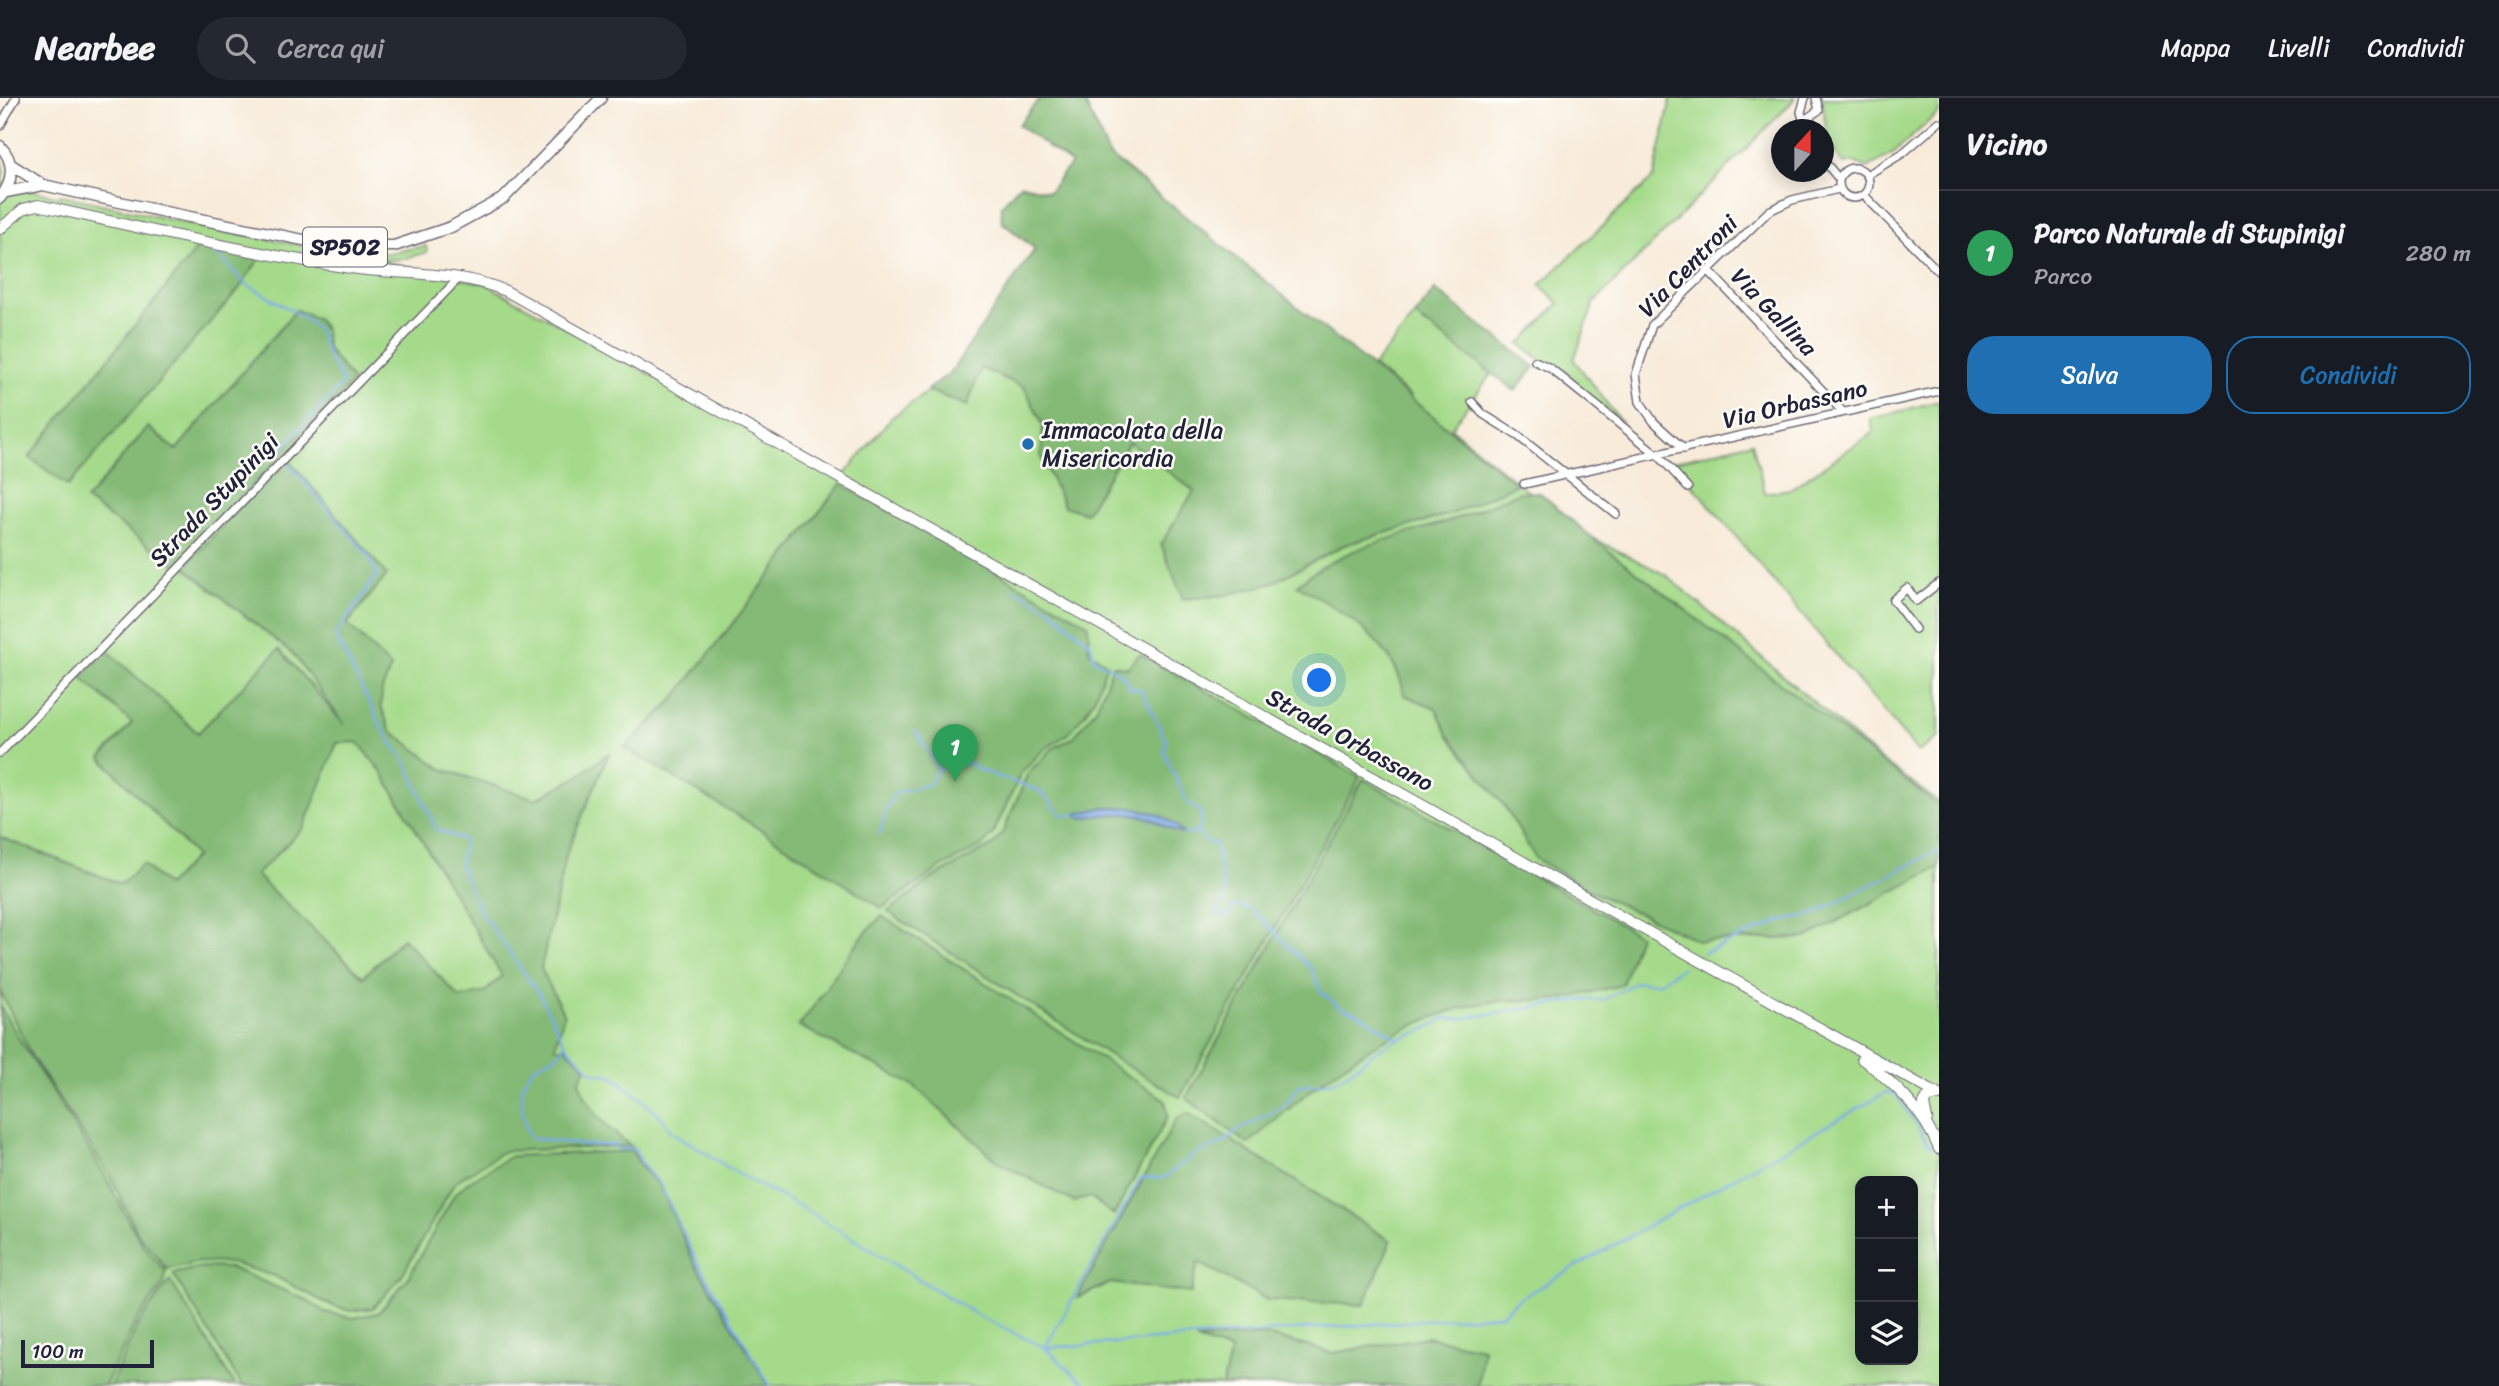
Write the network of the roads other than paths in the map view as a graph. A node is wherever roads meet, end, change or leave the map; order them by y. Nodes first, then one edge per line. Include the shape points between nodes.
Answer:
1 (16, 98) edge
2 (601, 98) edge
3 (1805, 98) edge
4 (1816, 98) edge
5 (1803, 119) edge
6 (1806, 119) edge
7 (1939, 122) edge
8 (1, 125) edge
9 (2, 148) edge
10 (10, 164) junction
11 (1834, 173) edge
12 (1867, 175) junction
13 (1839, 179) junction
14 (43, 185) junction
15 (1839, 188) junction
16 (3, 195) edge
17 (1864, 195) junction
18 (0, 229) edge
19 (1707, 270) junction
20 (1939, 272) edge
21 (460, 277) junction
22 (1535, 361) dead end
23 (1939, 391) edge
24 (1472, 402) dead end
25 (1842, 411) junction
26 (1684, 449) junction
27 (1659, 456) junction
28 (1567, 477) junction
29 (1524, 484) dead end
30 (1688, 488) dead end
31 (1616, 514) dead end
32 (1939, 583) edge
33 (1915, 629) dead end
34 (0, 753) edge
35 (1837, 1039) junction
36 (1898, 1072) junction
37 (1884, 1075) junction
38 (1939, 1095) edge
39 (1938, 1146) edge

1 - 8 street
2 - 14 main road, SP502 via 504,198 451,227 394,246 333,246
3 - 5 street
4 - 6 street via 1819,110
7 - 12 street via 1903,153
8 - 9 street
9 - 10 main road
10 - 14 main road, SP502
10 - 16 main road
11 - 13 street
12 - 13 street via 1854,167
12 - 17 street via 1869,187
13 - 15 street
14 - 16 main road, SP502
15 - 17 street, Via Centroni via 1847,197
15 - 19 street, Via Centroni via 1769,211
17 - 20 street
18 - 21 main road via 23,209 38,205 268,254 361,269
19 - 25 street, Via Gallina
19 - 26 street, Via Centroni via 1652,324 1636,374 1640,402
21 - 34 street, Strada Stupinigi
21 - 35 main road, Strada Orbassano via 483,282 536,306
22 - 27 street via 1550,368
23 - 25 street, Via Orbassano
24 - 28 street
25 - 26 street, Via Orbassano
26 - 27 street, Via Orbassano
27 - 28 street, Via Orbassano
27 - 30 street
28 - 29 street, Via Orbassano
28 - 31 street
32 - 33 street via 1916,601 1907,588 1893,600
35 - 36 main road, Strada Orbassano
35 - 37 main road, Strada Orbassano
36 - 37 main road
36 - 38 main road, Strada Orbassano
37 - 39 main road, Strada Orbassano via 1917,1111
38 - 39 main road via 1928,1097 1924,1104

